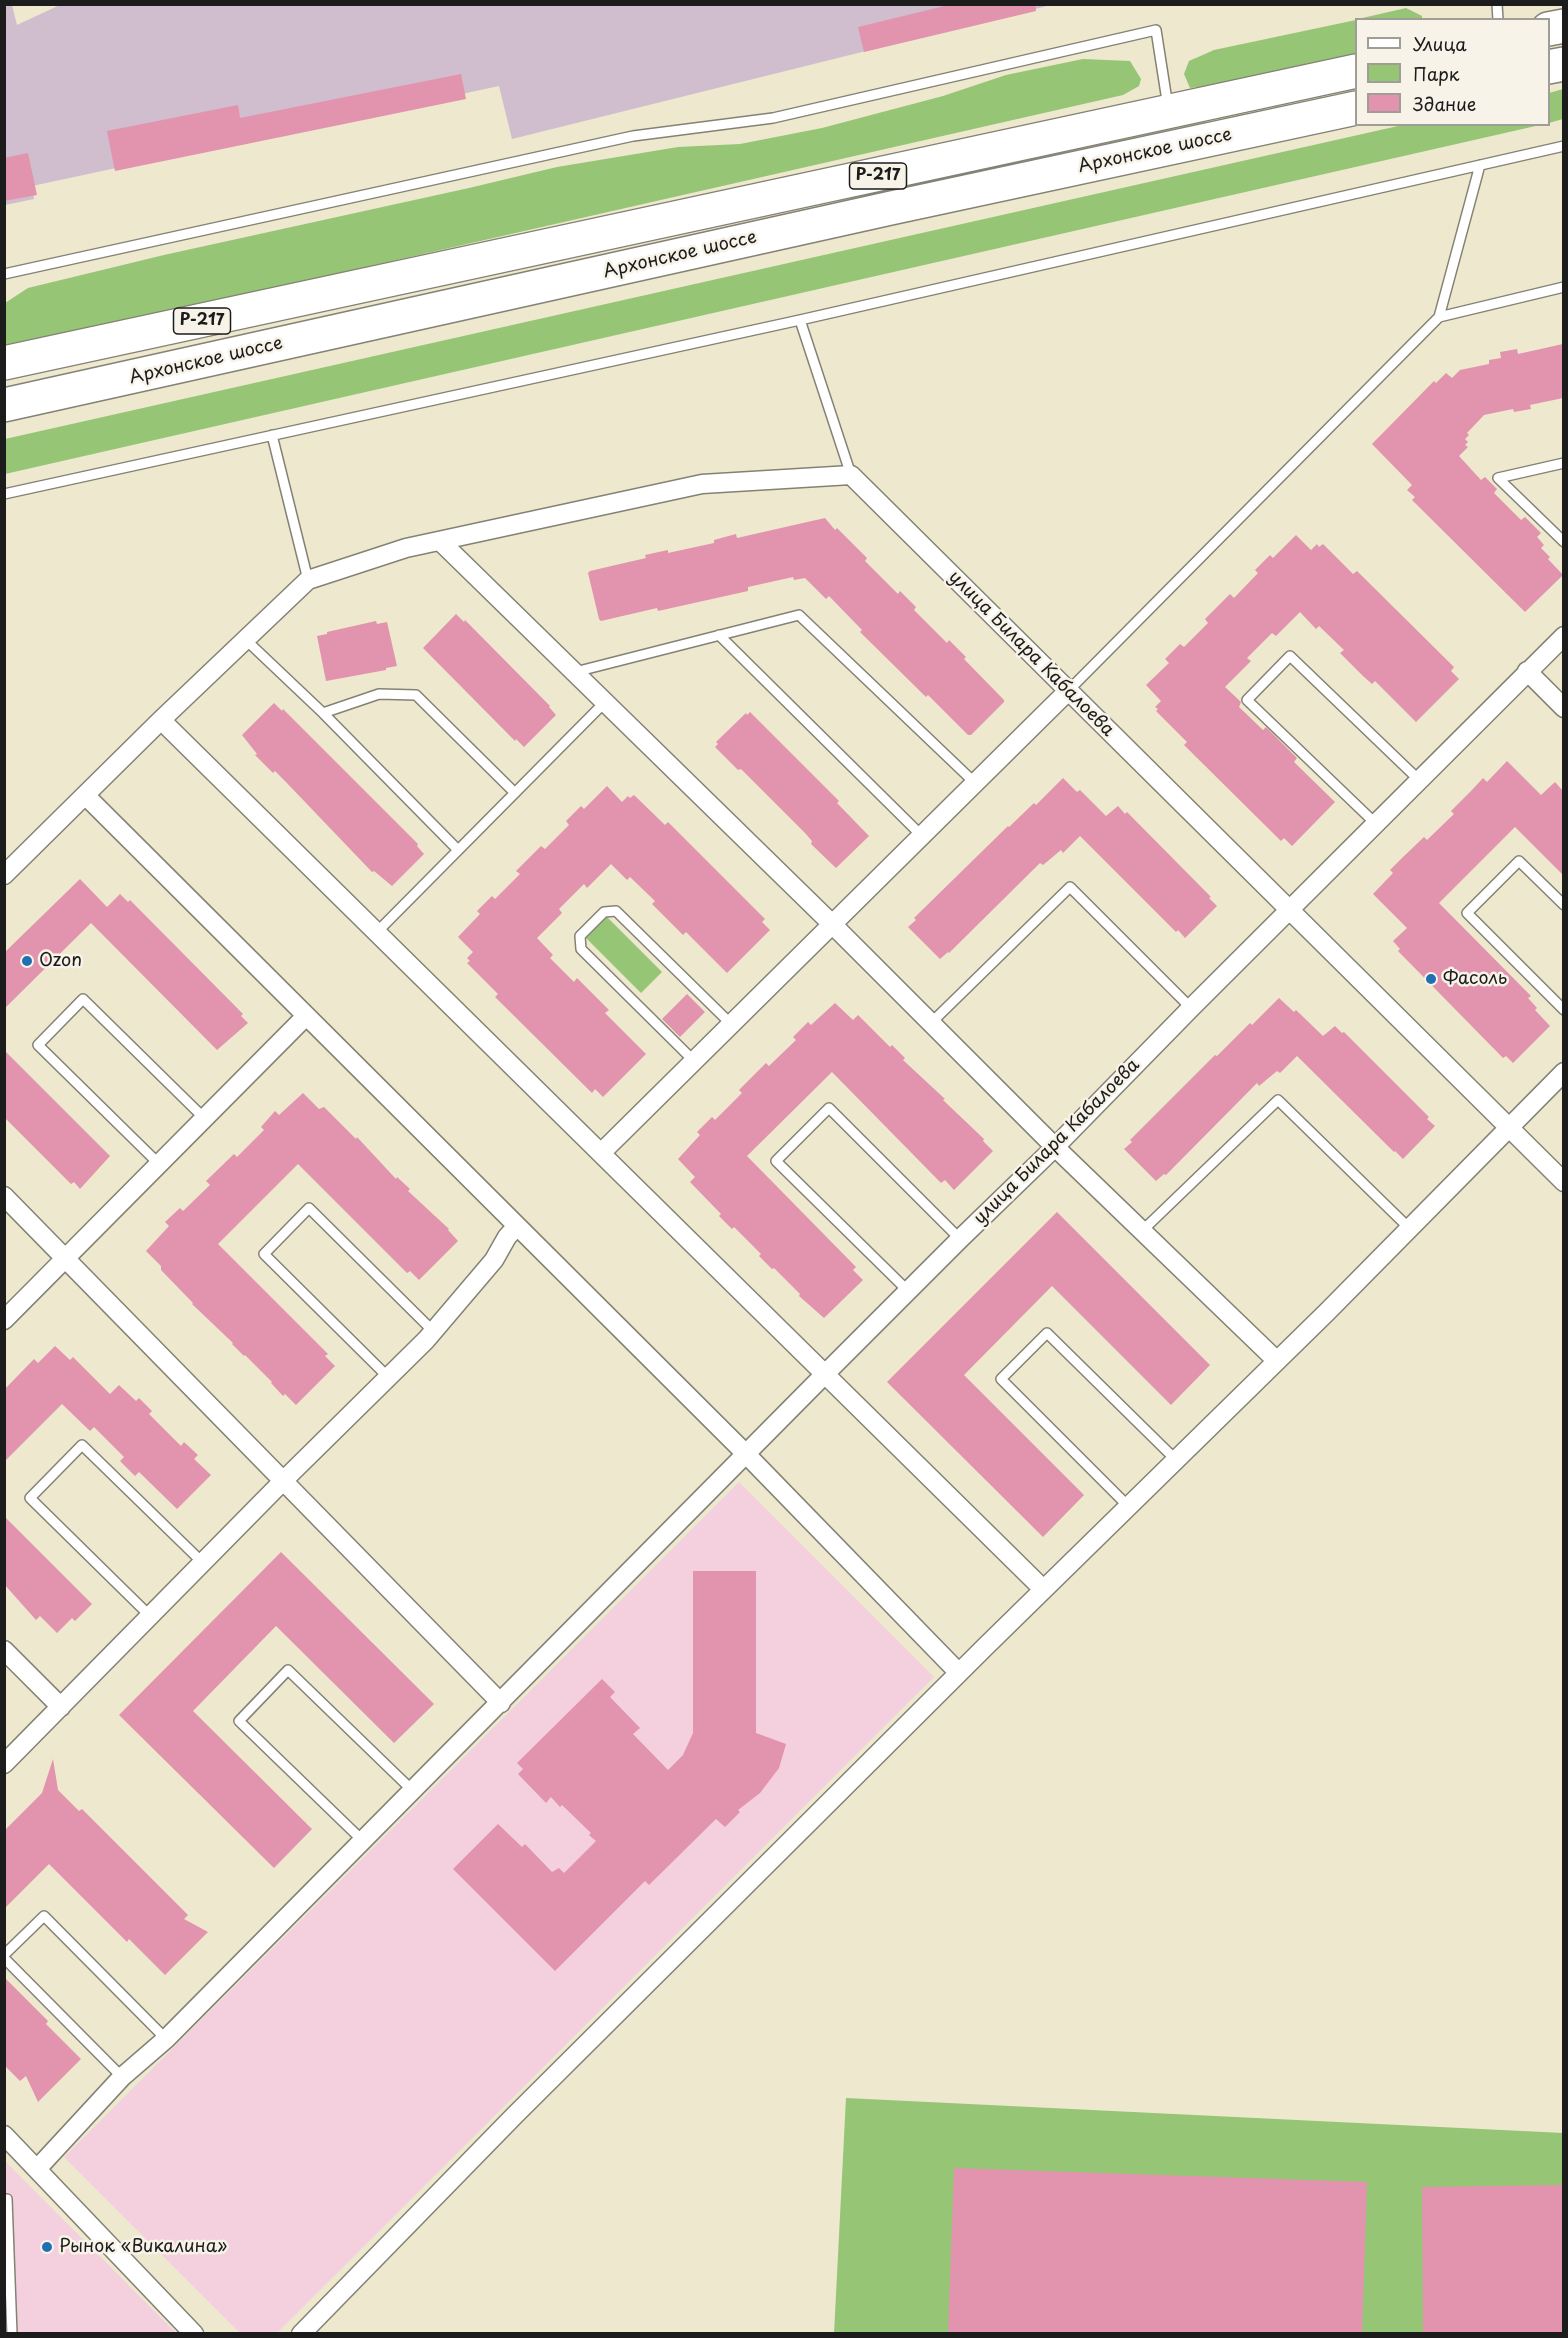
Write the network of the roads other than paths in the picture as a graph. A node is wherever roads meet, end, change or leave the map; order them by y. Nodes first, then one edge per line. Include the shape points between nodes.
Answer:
1 (1355, 71) edge
2 (1355, 108) edge
3 (1169, 113) junction
4 (1563, 146) edge
5 (1480, 165) junction
6 (4, 274) edge
7 (1563, 287) edge
8 (1439, 317) junction
9 (800, 320) junction
10 (4, 363) edge
11 (4, 405) edge
12 (272, 435) junction
13 (1563, 463) edge
14 (851, 476) junction
15 (4, 494) edge
16 (440, 541) junction
17 (1563, 542) edge
18 (308, 580) junction
19 (719, 635) junction
20 (1563, 636) edge
21 (246, 640) junction
22 (1527, 671) junction
23 (574, 672) junction
24 (1068, 691) junction
25 (605, 702) junction
26 (1563, 708) edge
27 (322, 713) junction
28 (161, 720) junction
29 (1419, 780) junction
30 (975, 783) junction
31 (515, 793) junction
32 (85, 795) junction
33 (1375, 823) junction
34 (922, 836) junction
35 (458, 849) junction
36 (4, 875) edge
37 (1563, 905) edge
38 (1289, 909) junction
39 (832, 924) junction
40 (377, 932) junction
41 (1191, 1008) junction
42 (1563, 1010) edge
43 (306, 1016) junction
44 (931, 1023) junction
45 (731, 1024) junction
46 (694, 1061) junction
47 (1563, 1072) edge
48 (205, 1119) junction
49 (1508, 1126) junction
50 (1055, 1147) junction
51 (601, 1153) junction
52 (160, 1165) junction
53 (1563, 1182) edge
54 (4, 1196) edge
55 (516, 1227) junction
56 (1409, 1228) junction
57 (1142, 1232) junction
58 (960, 1239) junction
59 (67, 1260) junction
60 (908, 1291) junction
61 (4, 1320) edge
62 (433, 1331) junction
63 (1276, 1362) junction
64 (825, 1374) junction
65 (388, 1377) junction
66 (746, 1454) junction
67 (1176, 1460) junction
68 (283, 1481) junction
69 (1128, 1506) junction
70 (203, 1563) junction
71 (1044, 1589) junction
72 (150, 1616) junction
73 (4, 1650) edge
74 (959, 1673) junction
75 (501, 1703) junction
76 (61, 1707) junction
77 (4, 1764) edge
78 (413, 1791) junction
79 (363, 1841) junction
80 (4, 1956) edge
81 (166, 2039) junction
82 (122, 2077) junction
83 (4, 2136) edge
84 (37, 2169) junction
85 (4, 2199) edge
86 (12, 2334) edge
87 (194, 2334) edge
88 (301, 2334) edge

1 - 3 highway, Архонское шоссе / Р-217
2 - 11 highway, Архонское шоссе / Р-217
3 - 6 lane via 1156,30 773,118 633,136
3 - 10 highway, Архонское шоссе / Р-217
4 - 5 lane
5 - 8 lane
5 - 9 lane
7 - 8 lane
8 - 24 lane
9 - 12 lane
9 - 14 lane
12 - 15 lane
12 - 18 lane
13 - 17 lane via 1498,478
14 - 16 street via 702,484
14 - 24 street, улица Билара Кабалоева
16 - 18 street
16 - 23 street
18 - 21 street
19 - 23 lane
19 - 30 lane via 799,615
19 - 34 lane
20 - 22 street, улица Билара Кабалоева
21 - 27 lane
21 - 28 street
22 - 26 street
22 - 29 street, улица Билара Кабалоева
23 - 25 street
24 - 30 street
24 - 38 street, улица Билара Кабалоева
25 - 31 lane
25 - 39 street
27 - 31 lane via 379,694 416,695
27 - 35 lane
28 - 32 street
28 - 40 street
29 - 33 street, улица Билара Кабалоева
29 - 33 lane via 1290,656 1247,700
30 - 34 street
31 - 35 lane
32 - 36 street
32 - 43 street
33 - 38 street, улица Билара Кабалоева
34 - 39 street
35 - 40 lane
37 - 42 lane via 1519,861 1467,913
38 - 41 street, улица Билара Кабалоева
38 - 49 street, улица Билара Кабалоева
39 - 44 street
39 - 45 street
40 - 51 street
41 - 44 lane via 1070,887
41 - 50 street, улица Билара Кабалоева
43 - 48 street
43 - 55 street
44 - 50 street
45 - 46 street
45 - 46 lane via 616,911 604,912 580,936 581,949
46 - 51 street
47 - 49 street
48 - 52 street
48 - 52 lane via 82,999 38,1045
49 - 53 street, улица Билара Кабалоева
49 - 56 street
50 - 57 street
50 - 58 street, улица Билара Кабалоева
51 - 64 street
52 - 59 street
54 - 59 street
55 - 62 street via 494,1260
55 - 66 street
56 - 57 lane via 1278,1100
56 - 63 street
57 - 63 street
58 - 60 street, улица Билара Кабалоева
58 - 60 lane via 829,1108 821,1115 777,1161
59 - 61 street
59 - 68 street
60 - 64 street, улица Билара Кабалоева
62 - 65 street
62 - 65 lane via 309,1208 264,1254
63 - 67 street
64 - 66 street, улица Билара Кабалоева
64 - 71 street
65 - 68 street
66 - 74 street
66 - 75 street, улица Билара Кабалоева
67 - 69 street
67 - 69 lane via 1047,1333 1001,1379
68 - 70 street
68 - 75 street
69 - 71 street
70 - 72 street
70 - 72 lane via 82,1445 30,1498
71 - 74 street
72 - 76 street
73 - 76 street
74 - 88 street via 530,2099
75 - 78 street, улица Билара Кабалоева
76 - 77 street
78 - 79 street, улица Билара Кабалоева
78 - 79 lane via 288,1670 239,1721
79 - 81 street, улица Билара Кабалоева
80 - 81 lane via 44,1916
80 - 82 lane
81 - 82 street, улица Билара Кабалоева
82 - 84 street, улица Билара Кабалоева
83 - 84 street
84 - 87 street
85 - 86 lane via 8,2199

